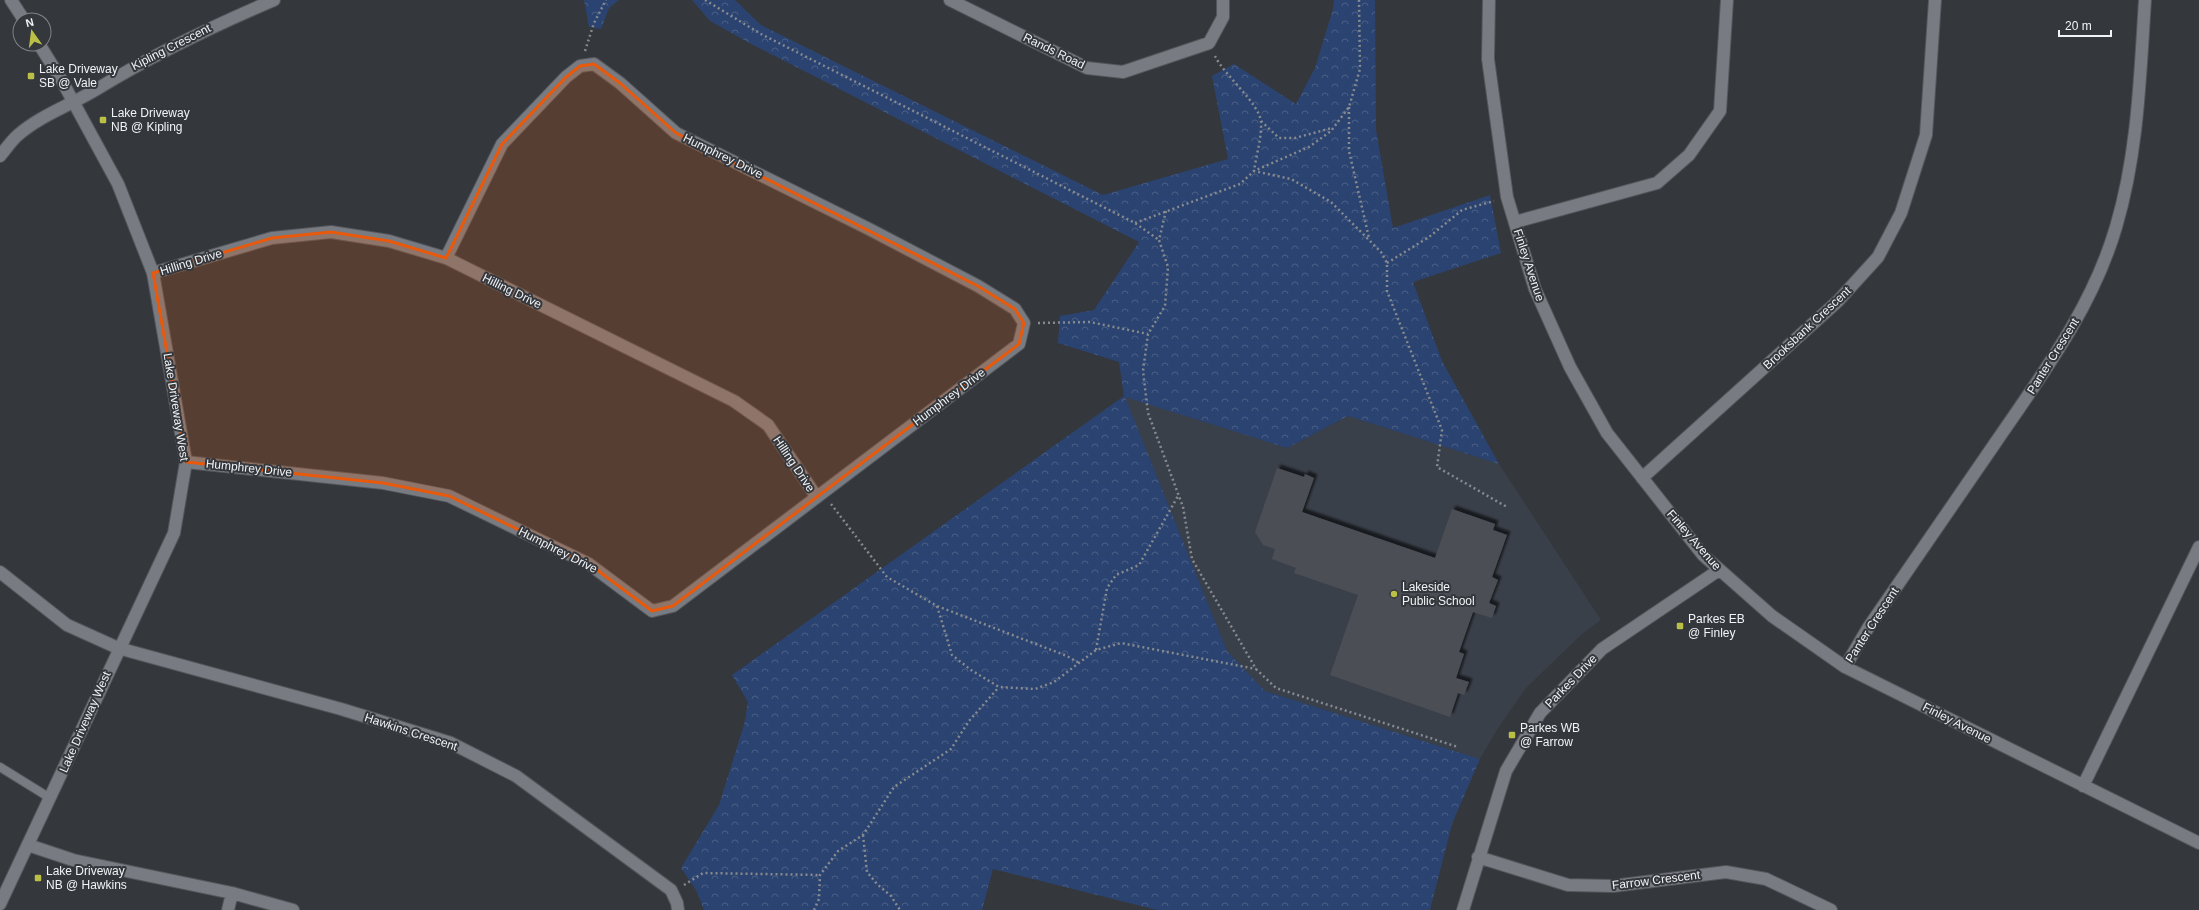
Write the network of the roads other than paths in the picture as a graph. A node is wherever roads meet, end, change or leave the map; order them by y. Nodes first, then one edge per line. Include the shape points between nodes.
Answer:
1 (11, 0) edge
2 (274, 0) edge
3 (950, 0) edge
4 (1223, 0) edge
5 (1489, 0) edge
6 (1727, 0) edge
7 (1935, 0) edge
8 (2145, 0) edge
9 (19, 12) edge
10 (44, 52) edge
11 (72, 102) junction
12 (0, 156) edge
13 (1515, 222) junction
14 (446, 258) junction
15 (153, 273) junction
16 (186, 462) junction
17 (1642, 478) junction
18 (819, 494) junction
19 (2199, 548) edge
20 (1719, 570) junction
21 (0, 572) edge
22 (118, 648) junction
23 (1846, 667) junction
24 (0, 768) edge
25 (2083, 786) junction
26 (50, 798) junction
27 (2199, 843) edge
28 (28, 845) junction
29 (1478, 857) junction
30 (232, 893) junction
31 (0, 904) edge
32 (228, 910) edge
33 (293, 910) edge
34 (678, 910) edge
35 (1463, 910) edge
36 (1831, 910) edge

1 - 9 street
2 - 11 street, Kipling Crescent via 210,27 129,68
3 - 4 street, Rands Road via 1087,68 1123,72 1209,43 1223,17
5 - 13 street, Finley Avenue via 1488,59 1507,197
6 - 13 street via 1720,111 1689,156 1657,183
7 - 17 street, Brooksbank Crescent via 1926,135 1901,213 1878,258 1838,301
8 - 23 street, Panter Crescent via 2136,132 2130,169 2116,228 2088,300 2052,361 1865,632
10 - 11 street, Lake Driveway West
11 - 12 street, Kipling Crescent via 45,116 18,136
11 - 15 street, Lake Driveway West via 118,184
13 - 17 street, Finley Avenue via 1535,289 1570,367 1606,433
14 - 15 street, Hilling Drive via 389,241 331,232 272,238
14 - 18 street, Hilling Drive via 734,401 768,425
14 - 18 street, Humphrey Drive via 502,144 566,77 580,66 594,64 620,83 676,133 978,286 1015,309 1024,323 1019,344
15 - 16 street, Lake Driveway West
16 - 18 street, Humphrey Drive via 383,483 448,496 589,564 652,611 673,606
16 - 22 street, Lake Driveway West via 174,533
17 - 20 street, Finley Avenue via 1703,554
19 - 25 street
20 - 23 street, Finley Avenue via 1772,616
20 - 29 street, Parkes Drive via 1602,649 1540,713 1506,771
21 - 22 street, Hawkins Crescent via 67,625
22 - 26 street, Lake Driveway West
22 - 34 street, Hawkins Crescent via 340,709 451,743 516,776 671,890
23 - 25 street, Finley Avenue
24 - 26 lane
25 - 27 street, Finley Avenue
26 - 28 street, Lake Driveway West
28 - 30 street via 74,860
28 - 31 street, Lake Driveway West
29 - 35 street, Parkes Drive
29 - 36 street, Farrow Crescent via 1568,885 1613,886 1726,872 1766,879
30 - 32 street
30 - 33 street

